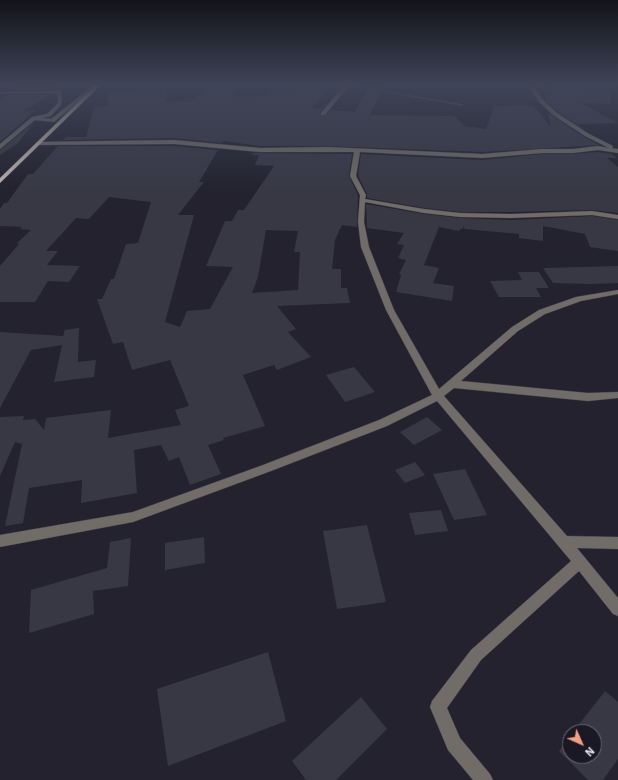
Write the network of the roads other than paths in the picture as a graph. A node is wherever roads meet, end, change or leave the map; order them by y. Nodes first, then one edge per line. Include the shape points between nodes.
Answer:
1 (31, 120) edge
2 (62, 120) edge
3 (565, 120) edge
4 (39, 143) junction
5 (0, 147) edge
6 (357, 151) junction
7 (618, 151) edge
8 (2, 178) edge
9 (362, 200) junction
10 (618, 217) edge
11 (618, 292) edge
12 (452, 384) junction
13 (618, 395) edge
14 (438, 396) junction
15 (0, 541) edge
16 (564, 542) junction
17 (618, 542) edge
18 (579, 562) junction
19 (618, 609) edge
20 (484, 780) edge

1 - 5 street
2 - 4 main road
3 - 7 street
4 - 6 street via 174,142 260,150
4 - 8 main road
6 - 7 street via 482,156 542,150 573,151 598,148
6 - 9 street via 353,176 363,194
9 - 10 street via 460,215 511,216 592,212
9 - 14 street via 361,222 365,247 390,310
11 - 12 street via 579,299 542,312 515,329
12 - 13 street via 588,397
12 - 14 street
14 - 15 street via 383,423 133,516
14 - 16 street
16 - 17 street
16 - 18 street
18 - 19 street
18 - 20 street via 476,655 438,707 454,744

